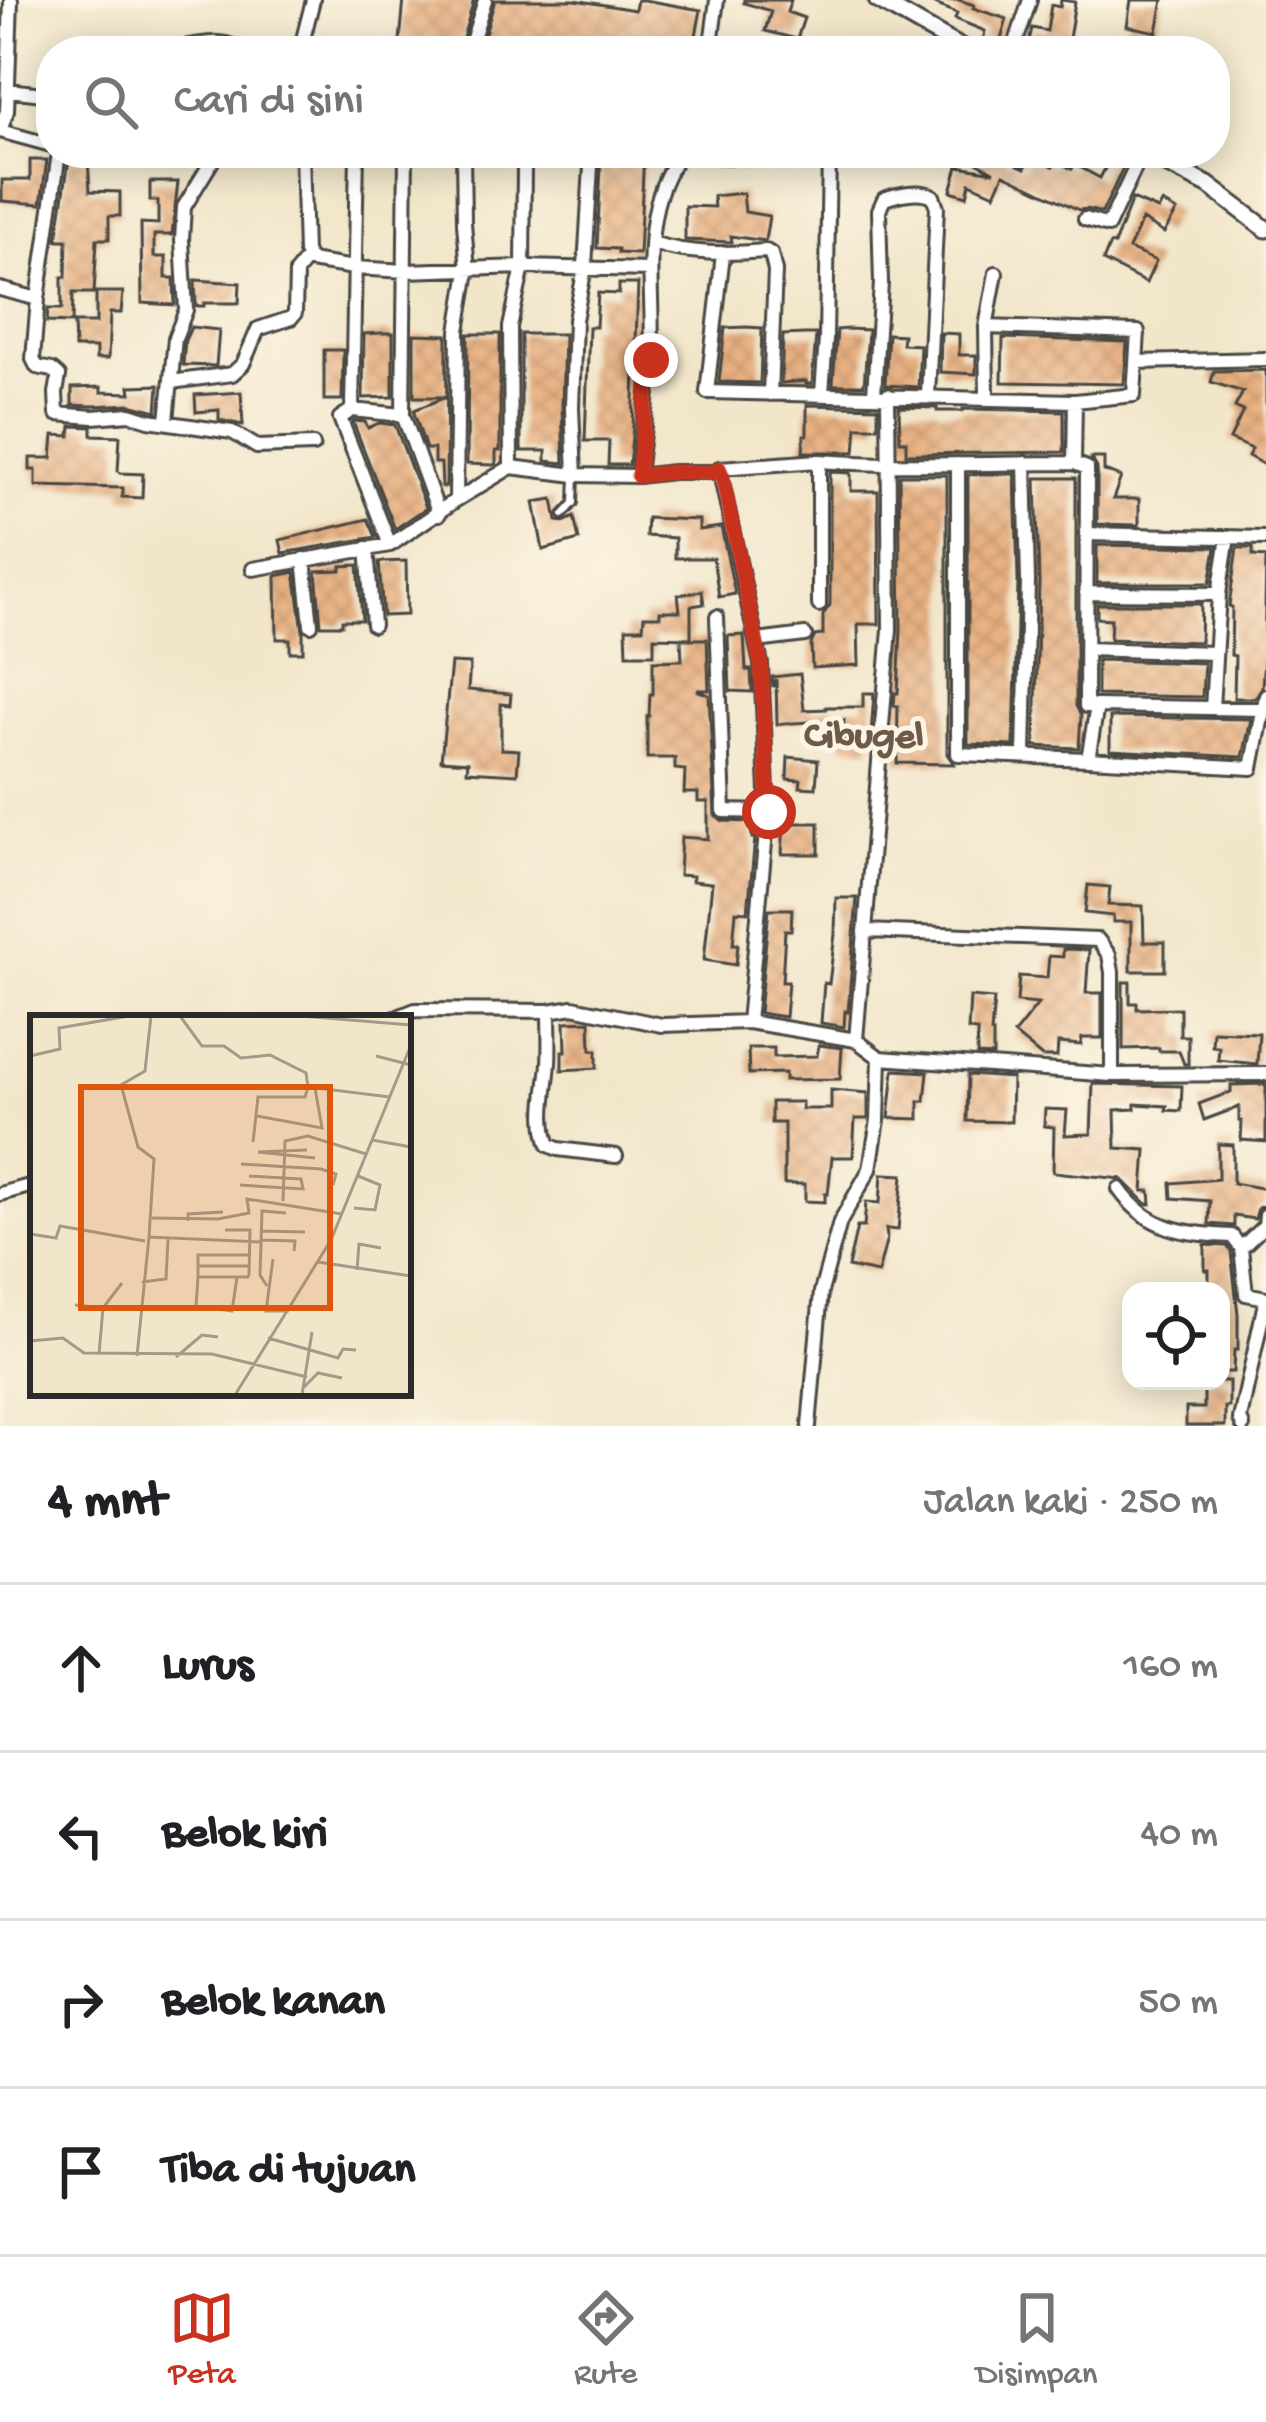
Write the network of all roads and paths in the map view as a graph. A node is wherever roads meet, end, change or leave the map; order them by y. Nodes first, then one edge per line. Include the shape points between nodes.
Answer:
1 (11, 0) edge
2 (313, 0) edge
3 (485, 0) edge
4 (717, 0) edge
5 (877, 0) edge
6 (1030, 0) edge
7 (304, 36) edge
8 (474, 36) edge
9 (712, 36) edge
10 (941, 36) edge
11 (1019, 36) edge
12 (9, 90) junction
13 (36, 93) edge
14 (0, 131) edge
15 (36, 141) edge
16 (57, 168) edge
17 (208, 168) edge
18 (302, 168) edge
19 (356, 168) edge
20 (406, 168) edge
21 (463, 168) edge
22 (524, 168) edge
23 (589, 168) edge
24 (670, 168) edge
25 (829, 168) edge
26 (1136, 168) edge
27 (1173, 168) edge
28 (1085, 219) dead end
29 (1266, 229) edge
30 (652, 242) junction
31 (723, 254) junction
32 (307, 258) junction
33 (524, 267) junction
34 (585, 267) junction
35 (353, 268) junction
36 (650, 270) junction
37 (406, 271) junction
38 (468, 271) junction
39 (996, 273) dead end
40 (0, 289) edge
41 (38, 299) junction
42 (986, 327) junction
43 (1266, 359) edge
44 (1138, 362) junction
45 (171, 382) junction
46 (822, 393) junction
47 (770, 394) junction
48 (881, 395) junction
49 (928, 396) junction
50 (987, 397) junction
51 (1075, 401) junction
52 (352, 410) junction
53 (403, 415) junction
54 (167, 421) junction
55 (313, 445) dead end
56 (819, 461) junction
57 (1025, 463) junction
58 (1074, 463) junction
59 (958, 464) junction
60 (889, 466) junction
61 (511, 467) junction
62 (719, 468) junction
63 (575, 475) junction
64 (638, 476) junction
65 (456, 500) junction
66 (439, 514) junction
67 (563, 515) dead end
68 (1086, 534) junction
69 (1228, 537) junction
70 (1266, 538) edge
71 (390, 545) junction
72 (368, 548) junction
73 (304, 559) junction
74 (253, 569) dead end
75 (1086, 592) junction
76 (1219, 594) junction
77 (819, 605) dead end
78 (718, 616) dead end
79 (311, 625) dead end
80 (373, 625) dead end
81 (805, 635) dead end
82 (758, 641) junction
83 (1086, 649) junction
84 (1214, 653) junction
85 (1264, 703) edge
86 (1097, 706) junction
87 (1212, 708) junction
88 (1024, 754) junction
89 (1088, 759) junction
90 (769, 812) junction
91 (866, 931) junction
92 (549, 1011) junction
93 (404, 1015) edge
94 (748, 1022) junction
95 (856, 1040) junction
96 (880, 1058) junction
97 (1266, 1074) edge
98 (1112, 1075) junction
99 (616, 1156) dead end
100 (30, 1186) edge
101 (1119, 1189) dead end
102 (0, 1194) edge
103 (1266, 1215) edge
104 (1241, 1248) junction
105 (1266, 1298) edge
106 (809, 1426) edge
107 (1243, 1426) edge

1 - 12 street
2 - 7 street
3 - 8 street
4 - 9 street
5 - 10 street
6 - 11 street
12 - 13 street
12 - 14 street
14 - 15 street
16 - 41 street
17 - 45 street via 184,207 187,310
18 - 32 street
19 - 35 street
20 - 37 street
21 - 38 street
22 - 33 street
23 - 34 street
24 - 30 street
25 - 46 street
26 - 28 street via 1108,226
27 - 29 street
30 - 31 street
30 - 36 street
31 - 47 street via 766,251 774,260
31 - 47 street via 707,392
32 - 35 street
32 - 45 street via 296,272 295,314 258,329 243,364 232,374
33 - 34 street
33 - 38 street
33 - 61 street via 510,327
34 - 36 street
34 - 63 street via 575,320
35 - 37 street
35 - 52 street
36 - 64 street via 651,360
37 - 38 street
37 - 53 street
38 - 65 street via 458,331
39 - 42 street
40 - 41 street
41 - 54 street via 33,363 59,376 57,414
42 - 44 street via 1138,332
42 - 50 street
43 - 44 street
44 - 51 street via 1134,394
45 - 54 street
46 - 47 street
46 - 48 street
48 - 49 street
48 - 49 street via 880,210 890,196 923,192 937,207
48 - 60 street
49 - 50 street
50 - 51 street
51 - 58 street
52 - 53 street
52 - 71 street via 340,418
53 - 66 street
54 - 55 street via 232,432 257,447
56 - 60 street
56 - 62 street
56 - 77 street
57 - 58 street
57 - 59 street
57 - 88 street
58 - 68 street via 1087,469
59 - 60 street
59 - 88 street via 958,754
60 - 91 street via 890,629
61 - 63 street
61 - 65 street
62 - 64 street
62 - 82 street
63 - 64 street
63 - 67 lane via 574,503
65 - 66 street
66 - 71 street
68 - 69 street
68 - 75 street
69 - 70 street
69 - 76 street
71 - 72 street
72 - 73 street
72 - 80 street
73 - 74 street
73 - 79 street
75 - 76 street
75 - 83 street
76 - 84 street
78 - 90 street via 724,811
81 - 82 street
82 - 90 street
83 - 84 street
83 - 86 street via 1086,706
84 - 87 street
85 - 87 street
85 - 89 street via 1252,768
86 - 87 street
86 - 89 street
88 - 89 street
90 - 94 street
91 - 95 street
91 - 98 street via 1098,940 1112,972
92 - 93 street
92 - 94 street via 573,1007 662,1024
92 - 99 street via 549,1145
94 - 95 street
95 - 96 street
96 - 98 street
96 - 106 street via 870,1169 840,1222 821,1292
97 - 98 street
100 - 102 street
101 - 104 street via 1134,1211 1172,1229 1232,1236
103 - 104 street
104 - 105 street via 1246,1294
105 - 107 street

